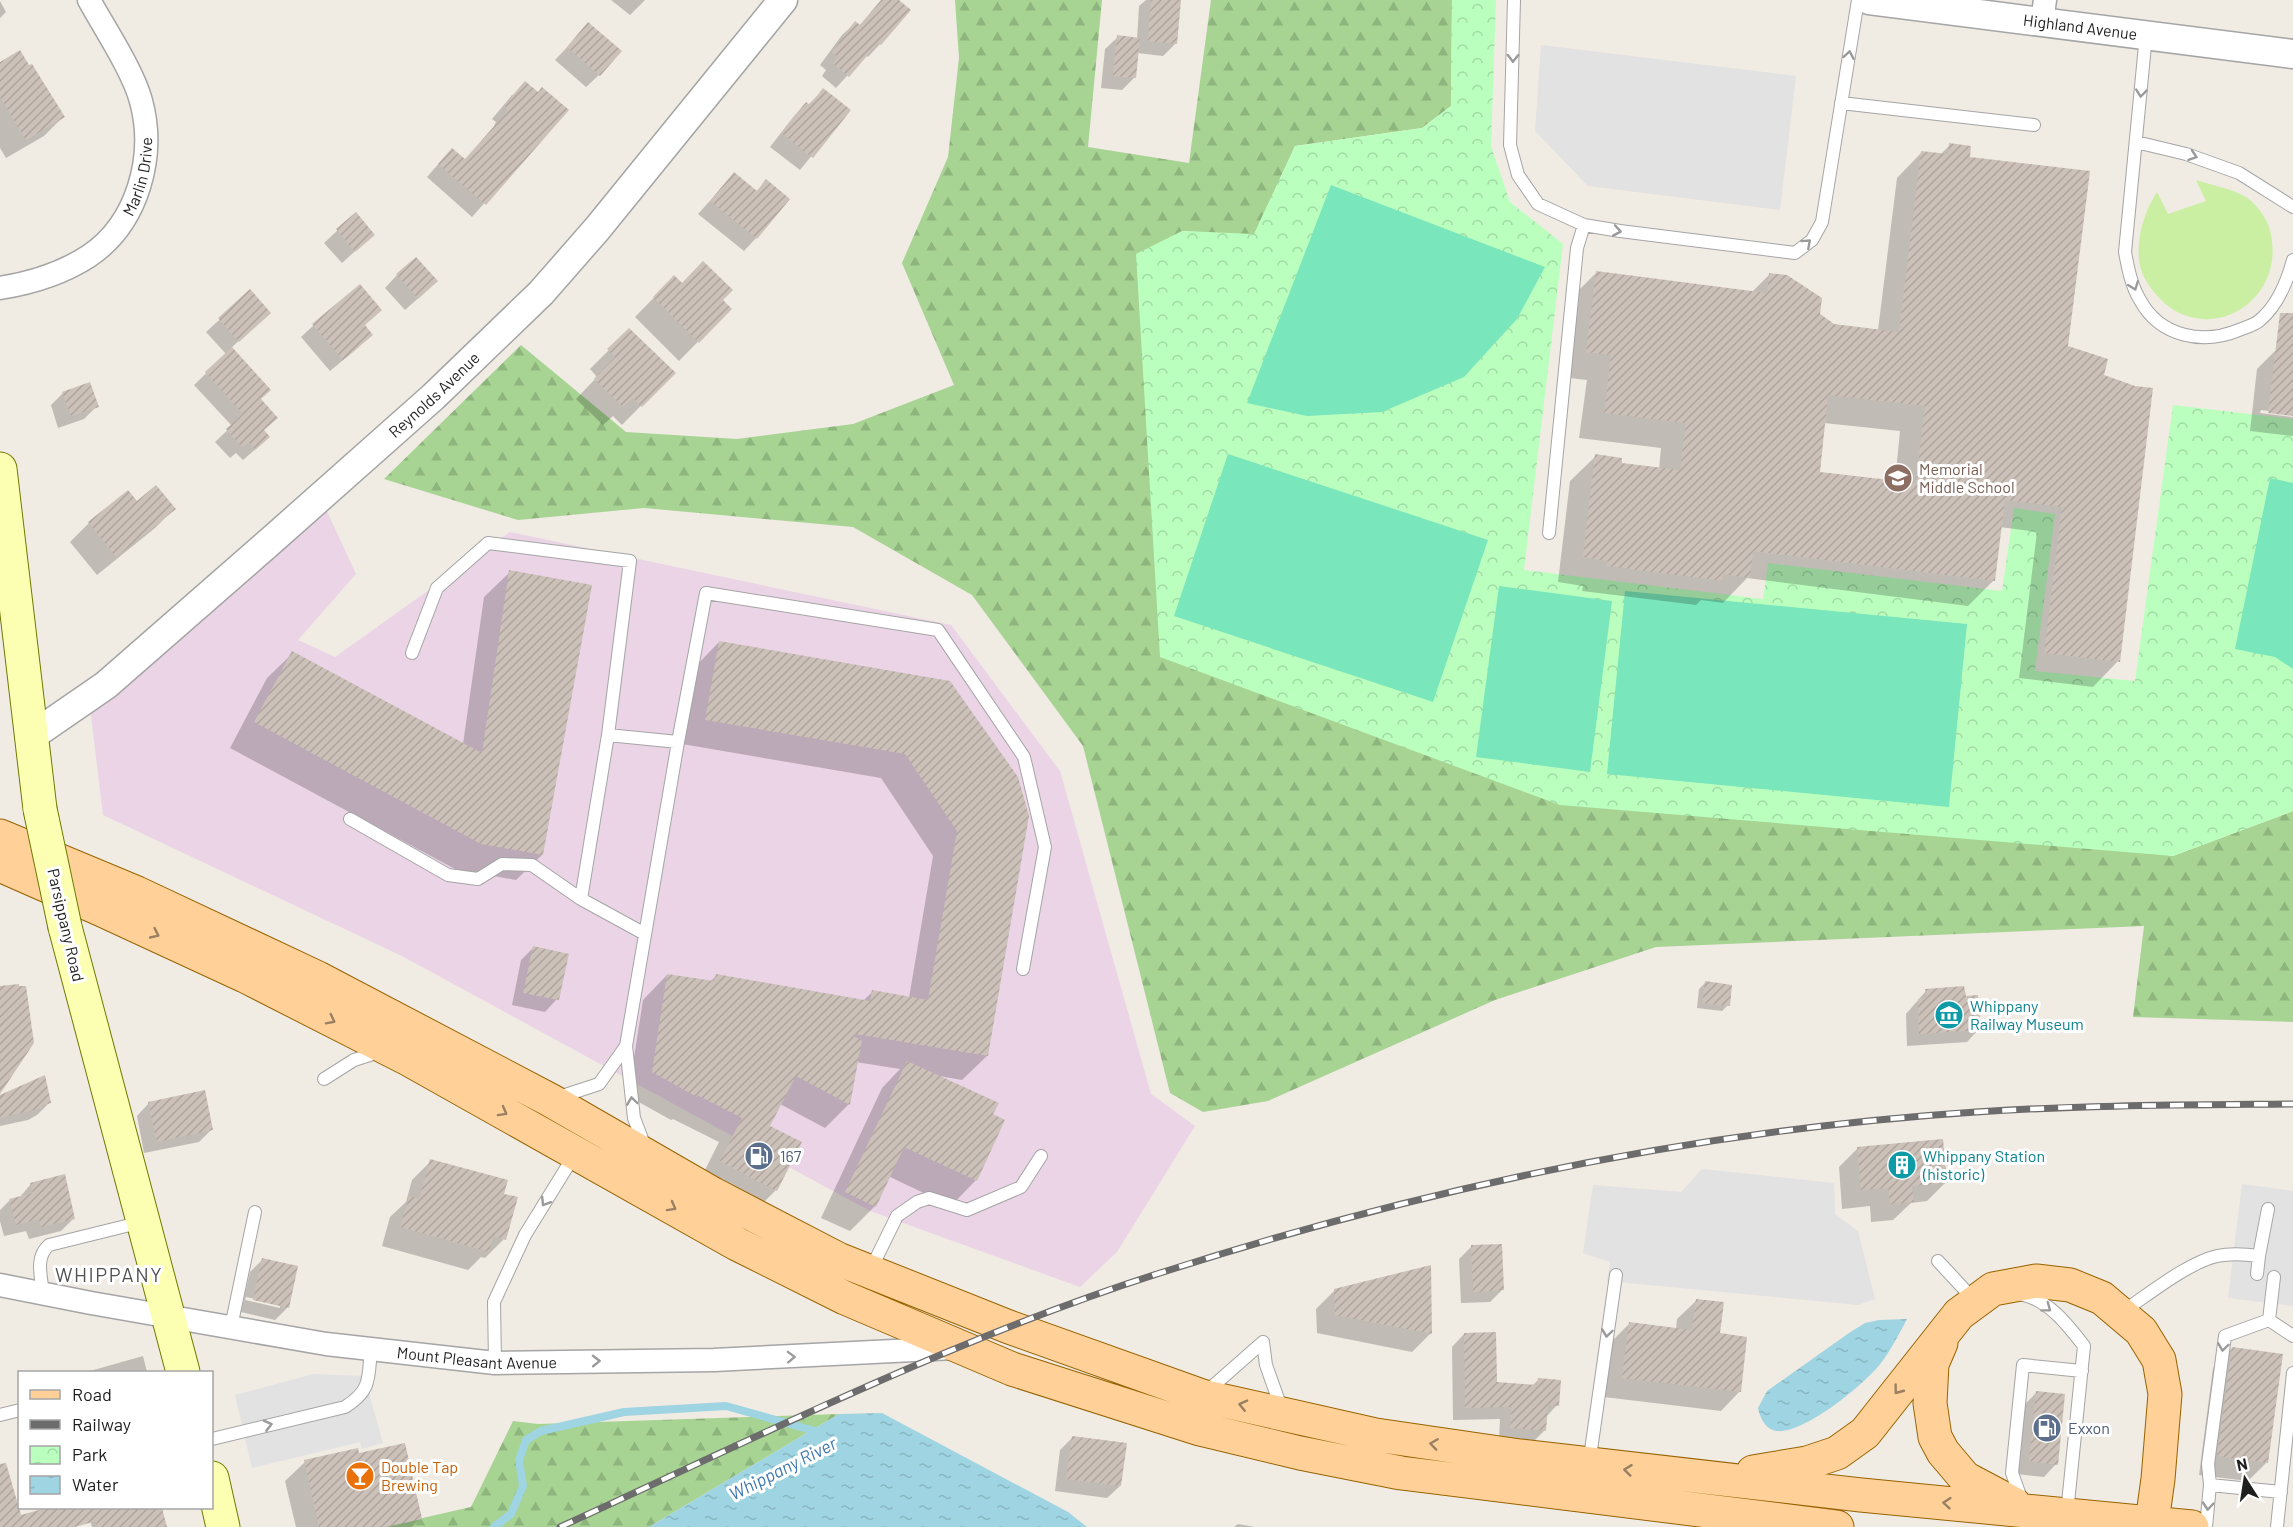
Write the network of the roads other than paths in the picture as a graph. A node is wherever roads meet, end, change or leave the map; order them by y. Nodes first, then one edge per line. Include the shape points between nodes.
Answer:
1 (89, 0) edge
2 (783, 0) edge
3 (1514, 0) edge
4 (1858, 0) edge
5 (1869, 0) edge
6 (2044, 11) edge
7 (2146, 35) junction
8 (2293, 54) edge
9 (1841, 103) junction
10 (2034, 126) dead end
11 (2136, 142) junction
12 (2293, 207) edge
13 (1584, 225) junction
14 (2293, 263) edge
15 (0, 288) edge
16 (0, 469) edge
17 (1549, 533) dead end
18 (412, 653) dead end
19 (608, 735) junction
20 (32, 736) junction
21 (678, 742) junction
22 (350, 819) dead end
23 (0, 836) edge
24 (0, 865) edge
25 (581, 899) junction
26 (645, 934) junction
27 (1023, 969) dead end
28 (626, 1046) junction
29 (388, 1048) junction
30 (324, 1079) dead end
31 (550, 1100) junction
32 (576, 1153) junction
33 (1041, 1155) dead end
34 (649, 1157) junction
35 (2268, 1209) dead end
36 (255, 1212) dead end
37 (142, 1222) junction
38 (2259, 1256) junction
39 (1938, 1261) dead end
40 (870, 1272) junction
41 (2257, 1274) dead end
42 (1616, 1275) dead end
43 (2274, 1277) dead end
44 (0, 1285) edge
45 (43, 1293) junction
46 (1984, 1295) junction
47 (2121, 1313) junction
48 (167, 1316) junction
49 (2269, 1320) junction
50 (231, 1327) junction
51 (1947, 1327) junction
52 (2293, 1336) edge
53 (959, 1347) junction
54 (371, 1349) junction
55 (495, 1362) junction
56 (183, 1371) edge
57 (2082, 1371) junction
58 (2293, 1373) edge
59 (1202, 1396) junction
60 (18, 1410) edge
61 (1284, 1414) junction
62 (0, 1415) edge
63 (213, 1439) edge
64 (1588, 1465) junction
65 (1661, 1474) junction
66 (213, 1482) edge
67 (2210, 1485) junction
68 (2280, 1492) junction
69 (2026, 1511) junction
70 (2067, 1514) junction
71 (1768, 1523) edge
72 (2151, 1525) edge
73 (1826, 1526) edge
74 (223, 1527) edge
75 (2192, 1527) edge
76 (2206, 1527) edge
77 (2277, 1527) edge

1 - 15 street, Marlin Drive via 142,102 147,153 140,186 118,225 90,255 60,272
2 - 20 street, Reynolds Avenue via 597,229 533,301 433,397 106,685
3 -> 13 lane via 1510,145 1518,176 1538,204
9 -> 4 lane
5 - 6 street, Highland Avenue
6 - 7 street, Highland Avenue
7 - 8 street, Highland Avenue
7 -> 11 lane
9 - 10 lane
13 -> 9 lane via 1795,253 1812,240 1821,222
11 -> 12 lane via 2186,153 2239,173
11 -> 14 lane via 2125,252 2140,301 2161,325 2191,338 2224,336 2259,321 2280,298
13 - 17 lane via 1577,248
16 - 20 main road, Parsippany Road
18 - 19 lane via 437,588 488,543 630,561
19 - 21 lane
19 - 25 lane
20 - 37 main road, Parsippany Road, bridge via 40,809 65,927
21 - 26 lane
21 - 27 lane via 706,593 938,630 1024,757 1046,847
22 - 25 lane via 448,875 478,879 502,864 532,864
23 - 31 main road via 137,893 318,978
24 -> 29 main road via 245,976
25 - 26 lane
26 - 28 lane
28 - 31 lane via 599,1084
34 -> 28 lane via 634,1118
29 - 30 lane via 354,1060
29 -> 32 main road
31 - 34 main road
32 -> 53 main road via 737,1244 845,1298
32 -> 55 lane via 525,1235 494,1302
33 - 40 lane via 1021,1187 967,1210 929,1198 917,1202 897,1216
34 - 40 main road via 713,1194
35 - 38 lane
36 - 50 lane
37 - 45 lane via 49,1245 40,1259
37 - 48 main road, Parsippany Road
38 - 41 lane
38 - 47 lane via 2215,1256 2184,1271
39 - 46 lane
40 - 59 main road
42 -> 64 lane
43 - 49 lane
44 - 45 street, Mount Pleasant Avenue
45 - 48 street, Mount Pleasant Avenue
46 - 47 main road via 2036,1281 2070,1285 2102,1298
46 - 51 main road
46 -> 57 lane via 2028,1295 2046,1306 2084,1346
47 - 72 main road via 2151,1344 2166,1394
48 - 50 street, Mount Pleasant Avenue
48 - 56 main road, Parsippany Road
49 - 52 lane
49 -> 67 lane via 2225,1335 2208,1464
50 - 54 street, Mount Pleasant Avenue
51 -> 65 main road via 1865,1433 1837,1453 1807,1463 1745,1473
51 - 69 main road via 1932,1364 1930,1403 1935,1437 1942,1452 1965,1478
55 -> 53 street, Mount Pleasant Avenue via 714,1360
53 - 71 main road via 1012,1369 1200,1429 1300,1454 1401,1473
54 - 55 street, Mount Pleasant Avenue
63 -> 54 lane via 345,1407 358,1400 366,1389
57 - 69 lane via 2024,1365 2012,1473
57 - 70 lane
58 - 68 lane
61 -> 59 main road
59 - 61 lane via 1263,1342 1266,1365
60 - 62 lane
64 -> 61 main road via 1376,1435
65 -> 64 main road
69 -> 65 main road
66 - 74 main road
67 - 68 lane
67 -> 76 lane
68 - 77 lane
69 - 70 main road
70 - 72 main road
71 - 73 main road
72 - 75 main road

